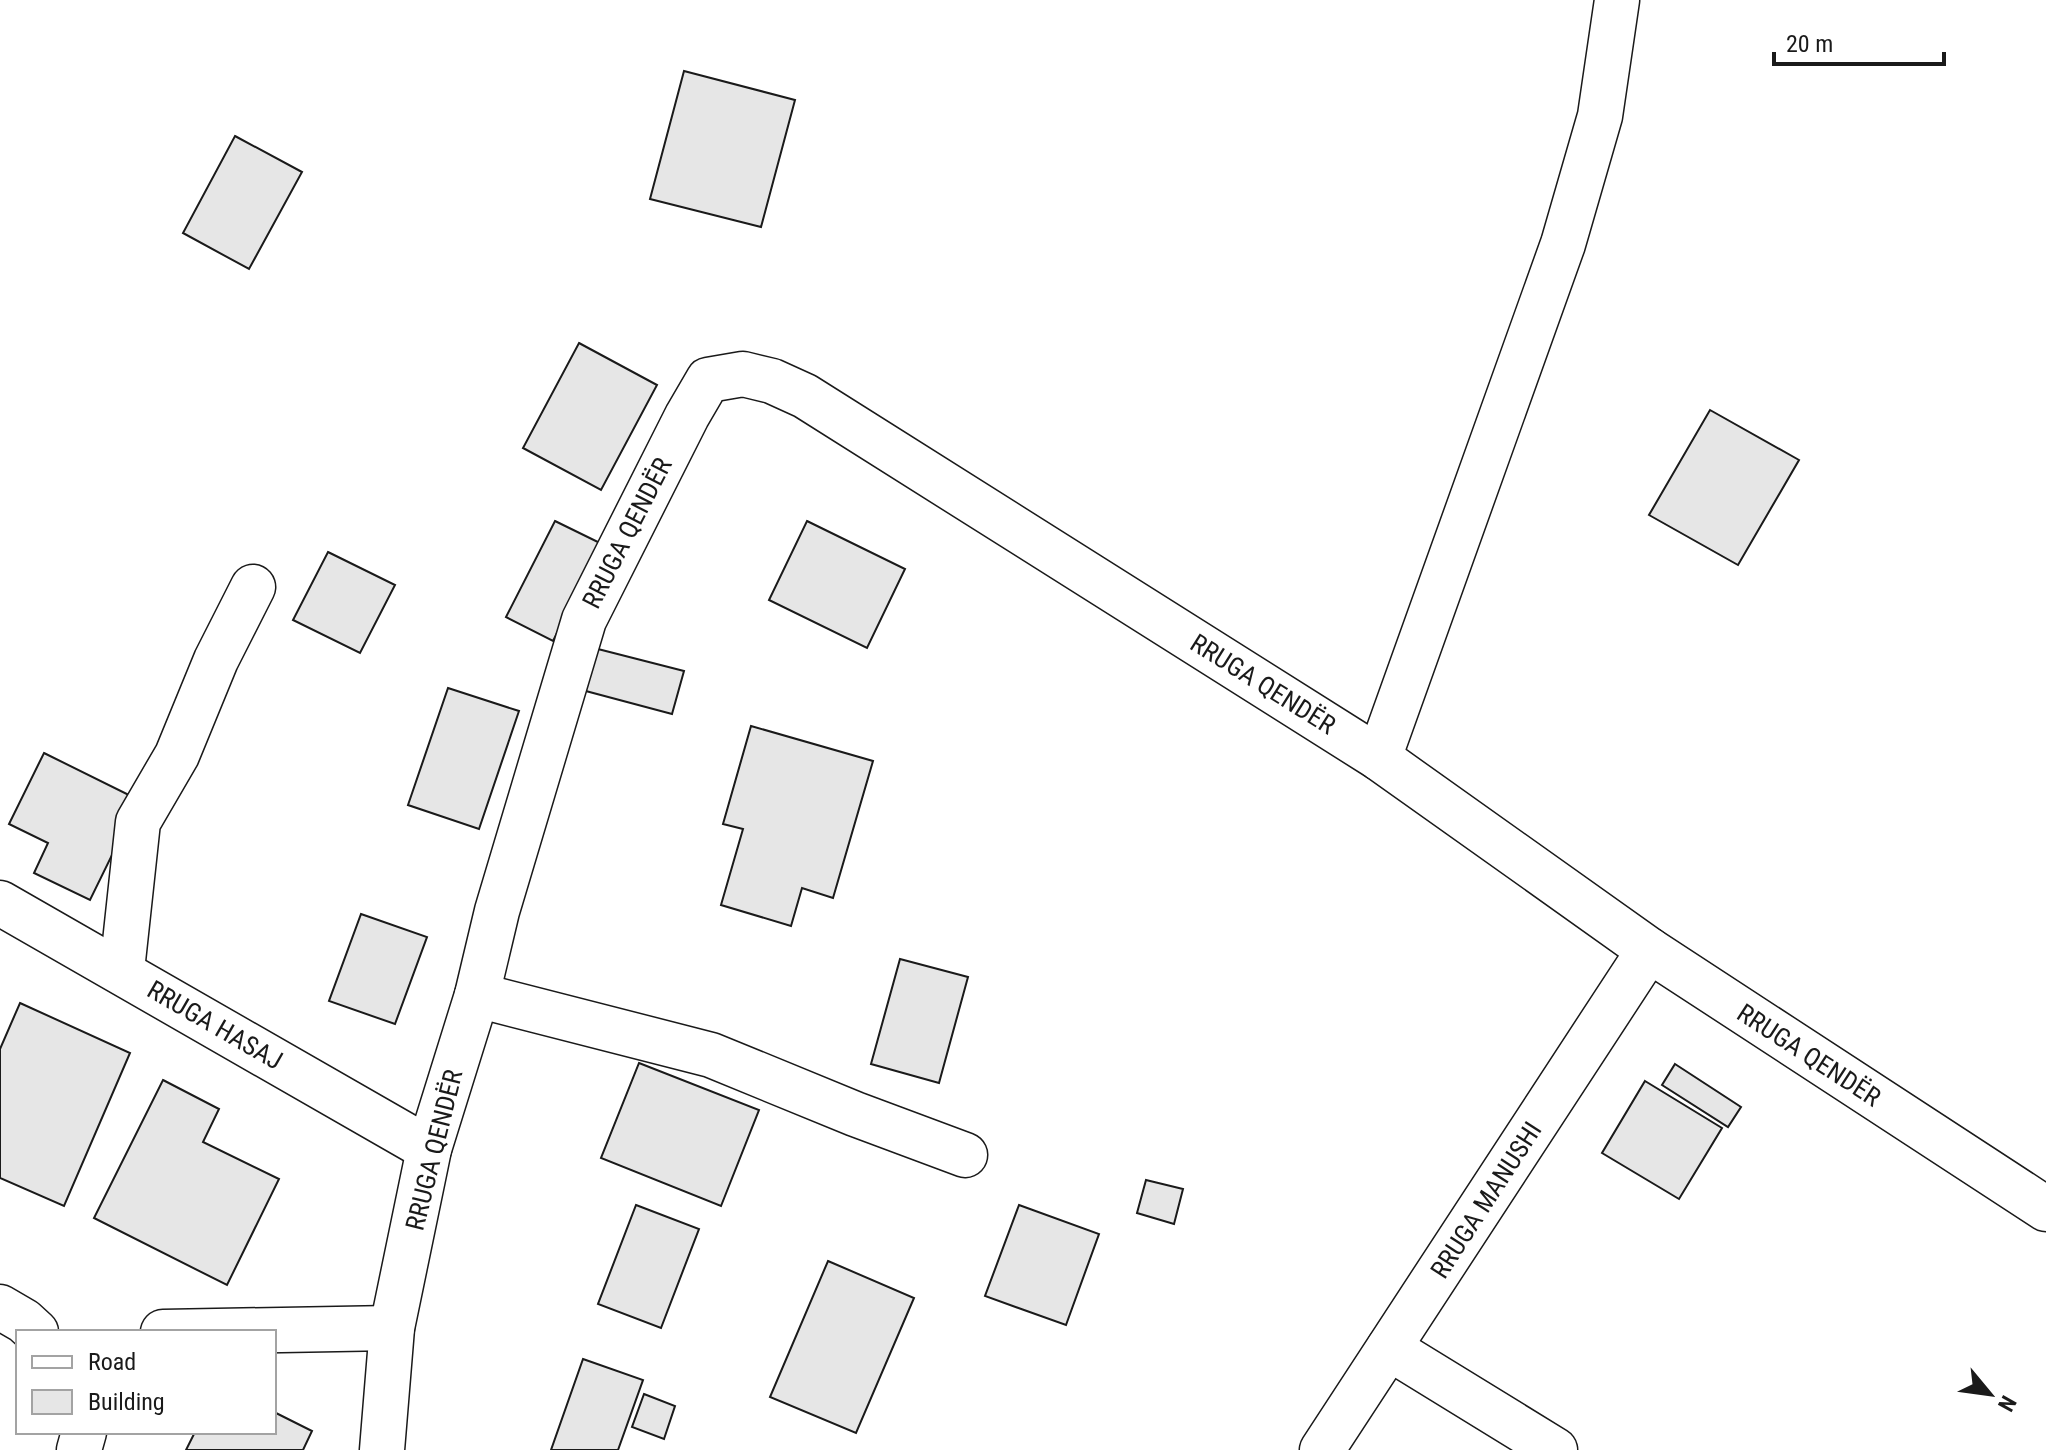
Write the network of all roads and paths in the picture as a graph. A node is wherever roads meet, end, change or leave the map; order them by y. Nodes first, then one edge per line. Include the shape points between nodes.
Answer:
1 (1617, 0) edge
2 (253, 587) dead end
3 (1379, 758) junction
4 (0, 903) edge
5 (1649, 950) junction
6 (122, 970) junction
7 (477, 995) junction
8 (429, 1149) junction
9 (965, 1155) dead end
10 (2046, 1209) edge
11 (0, 1307) edge
12 (392, 1328) junction
13 (34, 1330) edge
14 (276, 1330) edge
15 (1389, 1348) junction
16 (382, 1450) edge
17 (1322, 1450) edge
18 (1555, 1450) edge

1 - 3 street via 1600,116 1563,244
2 - 6 street via 177,755 138,822
3 - 5 street, RRUGA QENDËR
3 - 7 street, RRUGA QENDËR via 805,396 743,374 708,380 584,620
4 - 6 street, RRUGA HASAJ
5 - 10 street, RRUGA QENDËR
5 - 15 street, RRUGA MANUSHI
6 - 8 street, RRUGA HASAJ
7 - 8 street, RRUGA QENDËR
7 - 9 street via 711,1055
8 - 12 street, RRUGA QENDËR
11 - 13 street
12 - 14 street
12 - 16 street, RRUGA QENDËR
15 - 17 street, RRUGA MANUSHI
15 - 18 street

